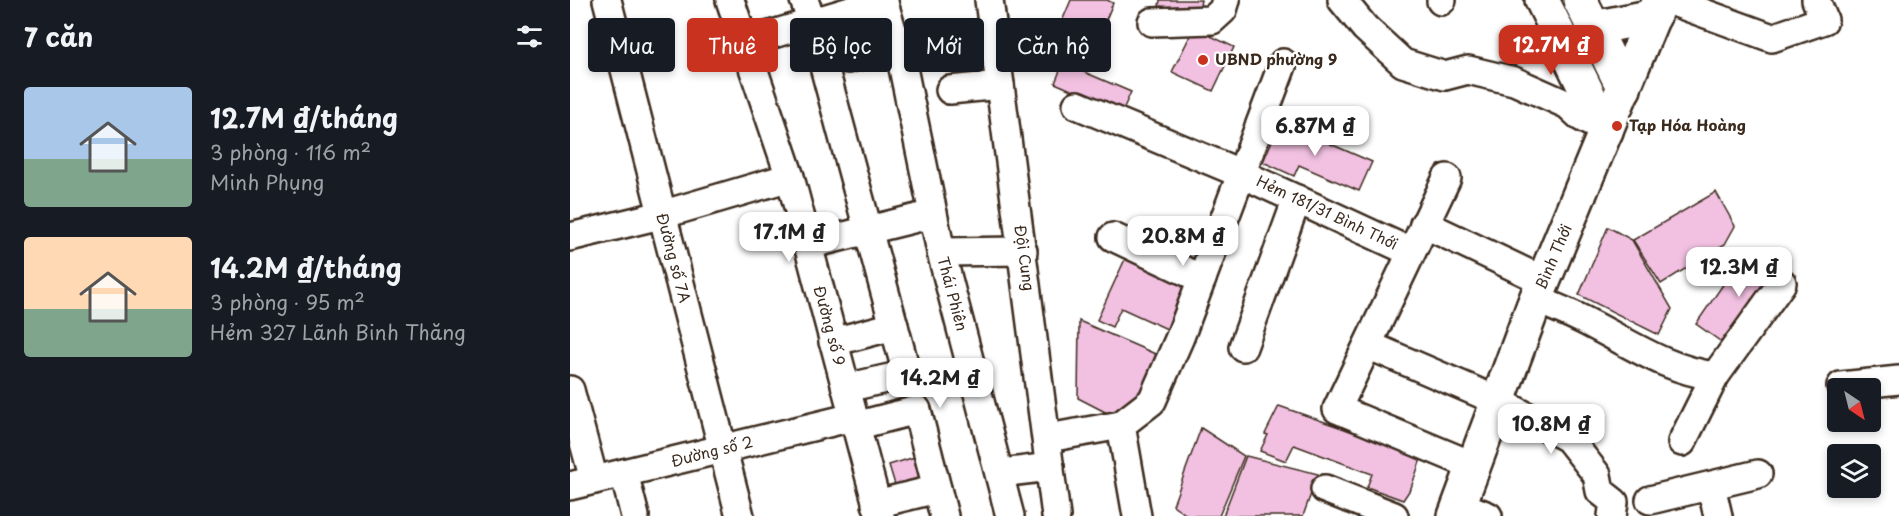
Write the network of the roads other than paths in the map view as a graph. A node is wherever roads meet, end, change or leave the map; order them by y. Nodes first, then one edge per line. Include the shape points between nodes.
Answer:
1 (607, 0) edge
2 (730, 0) edge
3 (989, 0) edge
4 (1226, 0) edge
5 (1342, 0) edge
6 (1542, 0) edge
7 (1816, 0) edge
8 (883, 1) edge
9 (1661, 5) edge
10 (808, 11) edge
11 (1587, 14) edge
12 (737, 18) edge
13 (1152, 22) dead end
14 (778, 26) edge
15 (899, 54) junction
16 (892, 55) edge
17 (1283, 63) dead end
18 (756, 72) edge
19 (1000, 85) junction
20 (1624, 88) junction
21 (950, 91) dead end
22 (1077, 105) dead end
23 (1606, 131) junction
24 (1242, 174) junction
25 (790, 177) junction
26 (1447, 178) dead end
27 (1297, 199) junction
28 (933, 214) junction
29 (661, 215) junction
30 (1424, 224) junction
31 (866, 229) junction
32 (570, 237) edge
33 (1113, 237) dead end
34 (808, 245) junction
35 (1023, 251) junction
36 (941, 252) junction
37 (1411, 252) junction
38 (1202, 279) junction
39 (1782, 283) dead end
40 (1540, 290) junction
41 (894, 326) junction
42 (833, 342) junction
43 (1368, 345) junction
44 (1243, 347) dead end
45 (1714, 376) junction
46 (1899, 380) edge
47 (1881, 382) edge
48 (846, 388) junction
49 (570, 390) edge
50 (1498, 401) junction
51 (854, 422) junction
52 (1120, 425) junction
53 (1048, 438) junction
54 (1682, 442) dead end
55 (723, 449) junction
56 (1474, 466) junction
57 (1050, 467) junction
58 (624, 473) junction
59 (1001, 473) junction
60 (1758, 474) dead end
61 (582, 483) edge
62 (1711, 486) junction
63 (937, 489) junction
64 (1325, 489) dead end
65 (1650, 500) dead end
66 (878, 510) edge
67 (1468, 512) edge
68 (635, 516) edge
69 (740, 516) edge
70 (944, 516) edge
71 (1010, 516) edge
72 (1056, 516) edge
73 (1137, 516) edge
74 (1394, 516) edge
75 (1612, 516) edge
76 (1718, 516) edge

1 - 29 street, Đường số 7A
2 - 12 street, Đường số 9
3 - 19 street, Đội Cung
4 - 13 street via 1223,10 1212,20
5 - 23 street via 1403,63 1445,76 1468,70 1514,81 1568,105
6 - 23 main road
7 - 9 street via 1824,20 1772,38
8 - 10 street
8 - 15 street, Thái Phiên
9 - 11 main road
9 - 20 main road, Bình Thới
10 - 14 street
10 - 31 street
11 - 20 main road
15 - 16 street
15 - 28 street, Thái Phiên
17 - 24 street
18 - 25 street, Đường số 9
19 - 21 street
19 - 35 street, Đội Cung
20 - 23 main road, Bình Thới
22 - 24 street, Hẻm 181/31 Bình Thới
23 - 40 main road, Bình Thới
24 - 27 street, Hẻm 181/31 Bình Thới
24 - 38 street
25 - 29 street
25 - 34 street, Đường số 9
26 - 30 street
27 - 37 street, Hẻm 181/31 Bình Thới
27 - 44 street
28 - 31 street
28 - 36 street, Thái Phiên
29 - 32 street
29 - 55 street, Đường số 7A
30 - 37 street
30 - 40 street
31 - 34 street
31 - 41 street
33 - 38 street
34 - 42 street, Đường số 9
35 - 36 street
35 - 53 street, Đội Cung
36 - 59 street, Thái Phiên
37 - 43 street
38 - 52 street via 1152,401
39 - 45 street
40 - 45 street via 1639,351 1692,373
40 - 50 main road, Bình Thới
41 - 42 street
41 - 48 street via 907,374
42 - 48 street, Đường số 9
43 - 50 street
43 - 56 street via 1337,409
45 - 54 street
46 - 47 street
48 - 51 street, Đường số 9
49 - 61 street
50 - 56 main road, Bình Thới
50 - 75 street via 1568,438 1597,475 1600,491 1614,502
51 - 55 street, Đường số 2
51 - 63 street, Đường số 2 via 917,410
51 - 66 street, Đường số 9
52 - 53 street
52 - 73 street
53 - 57 street, Đội Cung
55 - 58 street, Đường số 2
55 - 69 street, Đường số 7A
56 - 67 main road, Bình Thới
57 - 59 street
57 - 72 street, Đội Cung
58 - 61 street, Đường số 2
58 - 68 street
59 - 71 street, Thái Phiên
60 - 62 street
62 - 65 street
62 - 76 street
63 - 66 street
63 - 70 street
64 - 74 street

